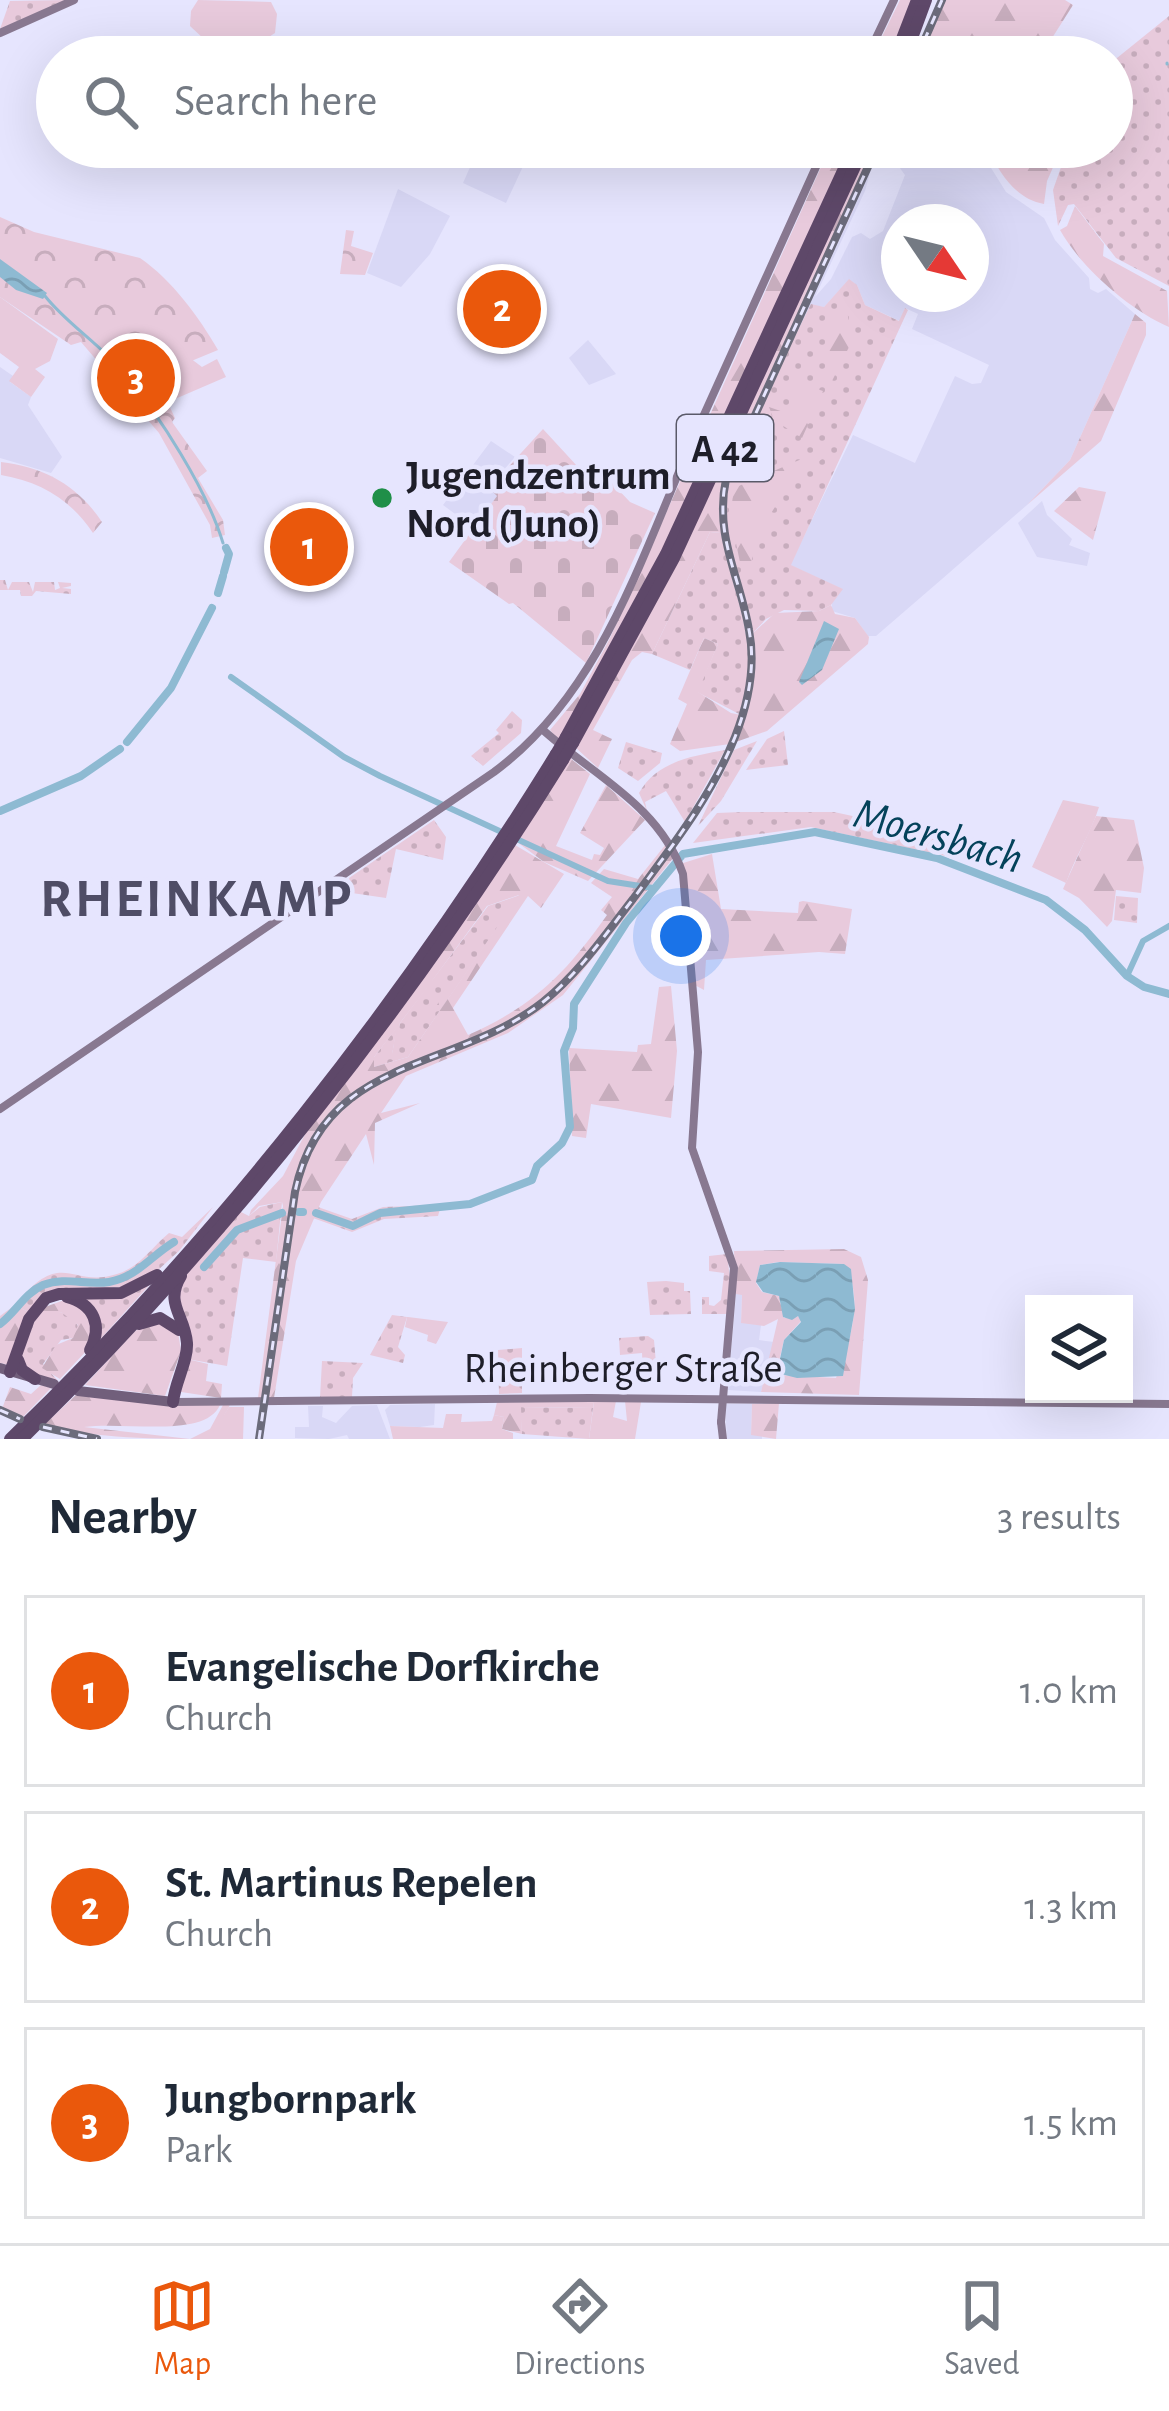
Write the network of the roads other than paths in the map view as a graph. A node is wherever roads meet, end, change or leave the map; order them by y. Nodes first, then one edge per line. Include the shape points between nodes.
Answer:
1 (74, 0) edge
2 (895, 0) edge
3 (922, 0) edge
4 (0, 33) edge
5 (877, 36) edge
6 (905, 36) edge
7 (911, 36) edge
8 (816, 168) edge
9 (844, 168) edge
10 (854, 168) edge
11 (543, 730) junction
12 (564, 740) junction
13 (531, 742) junction
14 (503, 845) junction
15 (0, 1109) edge
16 (193, 1243) junction
17 (190, 1259) junction
18 (123, 1335) junction
19 (11, 1368) edge
20 (73, 1376) junction
21 (35, 1379) joint
22 (54, 1384) dead end
23 (175, 1385) junction
24 (78, 1391) dead end
25 (720, 1399) junction
26 (701, 1400) junction
27 (170, 1401) junction
28 (190, 1402) junction
29 (1169, 1404) edge
30 (717, 1411) junction
31 (721, 1422) junction
32 (10, 1439) edge
33 (22, 1439) edge
34 (723, 1439) edge

1 - 4 main road
2 - 5 main road
3 - 6 highway
3 - 7 highway
8 - 11 main road via 607,633
9 - 12 highway, A 42 via 666,554
10 - 12 highway, A 42 via 674,558
11 - 12 main road
11 - 13 main road
12 - 13 main road
12 - 14 highway, A 42, bridge
12 - 25 main road via 628,794 678,859 685,883 698,1052 692,1148 734,1268
13 - 15 main road
14 - 16 highway, A 42
14 - 17 highway, A 42 via 362,1050
16 - 19 highway via 134,1289 41,1302
16 - 20 highway, A 42
17 - 18 highway, A 42
17 - 23 highway via 173,1294 187,1345
18 - 27 highway via 157,1317 180,1331
18 - 33 highway, A 42
19 - 20 highway via 38,1310 56,1298 75,1299 93,1315 97,1332
19 - 21 highway
20 - 32 highway, A 42
21 - 22 main road
23 - 27 highway
23 - 28 highway
24 - 27 main road, Rheinberger Straße
25 - 26 main road, Rheinberger Straße
25 - 29 main road, Rheinberger Straße
25 - 30 main road
25 - 31 main road
26 - 28 main road, Rheinberger Straße
26 - 30 main road
27 - 28 main road, Rheinberger Straße
30 - 31 main road
31 - 34 main road

